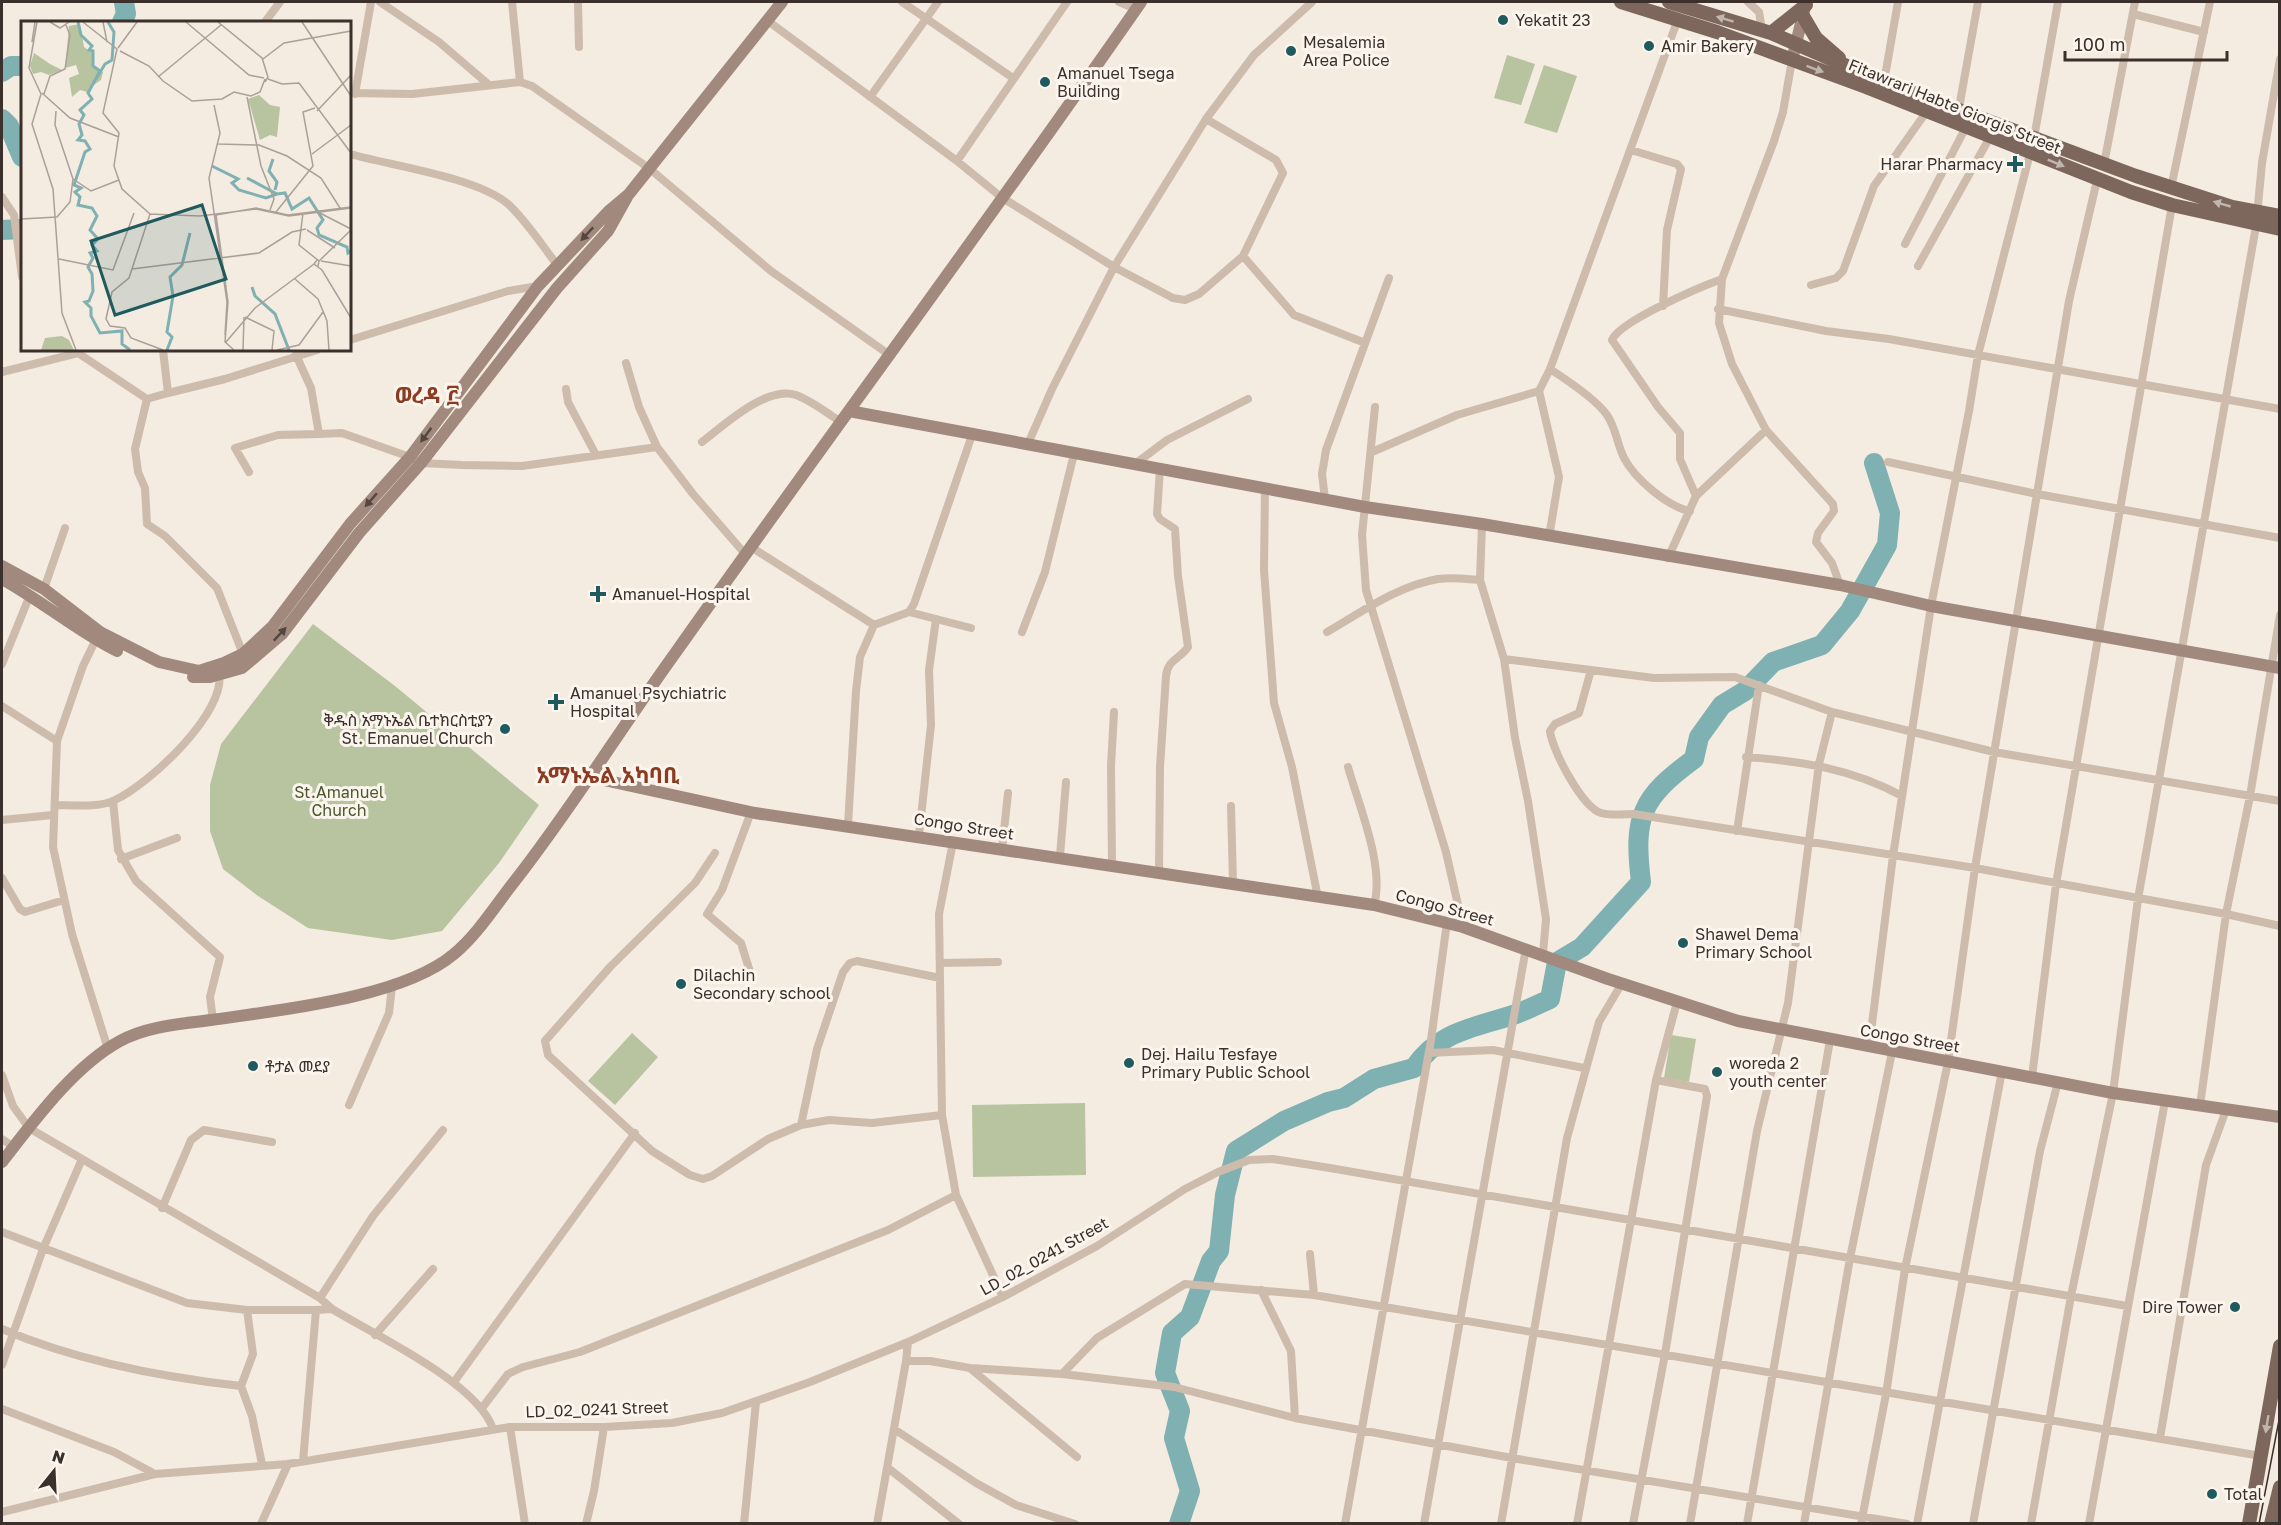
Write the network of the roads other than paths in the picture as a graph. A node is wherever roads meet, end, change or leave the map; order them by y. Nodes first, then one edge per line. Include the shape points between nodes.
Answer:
1 (280, 2) edge
2 (370, 2) edge
3 (380, 2) edge
4 (512, 2) edge
5 (578, 2) edge
6 (782, 2) edge
7 (790, 2) edge
8 (902, 2) edge
9 (938, 2) edge
10 (1067, 2) edge
11 (1119, 2) edge
12 (1312, 2) edge
13 (1621, 2) edge
14 (1669, 2) edge
15 (1748, 2) edge
16 (1898, 2) edge
17 (1978, 2) edge
18 (2058, 2) edge
19 (2135, 2) edge
20 (2210, 2) edge
21 (1138, 5) edge
22 (1805, 8) edge
23 (2133, 14) junction
24 (927, 18) junction
25 (1678, 19) junction
26 (266, 21) edge
27 (771, 23) junction
28 (1767, 32) junction
29 (2204, 32) junction
30 (1796, 45) junction
31 (579, 47) dead end
32 (2280, 58) edge
33 (1792, 60) junction
34 (1848, 65) junction
35 (1013, 78) junction
36 (520, 82) junction
37 (1884, 82) junction
38 (488, 84) junction
39 (352, 94) edge
40 (870, 97) junction
41 (1959, 108) junction
42 (1927, 111) junction
43 (1206, 120) junction
44 (1966, 127) junction
45 (1990, 137) junction
46 (2034, 138) junction
47 (1631, 150) junction
48 (2030, 153) junction
49 (351, 154) edge
50 (957, 161) junction
51 (2104, 164) junction
52 (652, 171) junction
53 (2097, 180) junction
54 (2171, 188) junction
55 (629, 194) junction
56 (2, 197) edge
57 (1001, 197) junction
58 (2172, 206) junction
59 (2280, 216) edge
60 (618, 217) junction
61 (2257, 219) junction
62 (2280, 229) edge
63 (1905, 244) dead end
64 (1243, 256) junction
65 (558, 266) junction
66 (1918, 266) dead end
67 (21, 267) edge
68 (1114, 267) junction
69 (1389, 278) dead end
70 (1722, 279) junction
71 (1811, 285) dead end
72 (538, 286) junction
73 (1663, 306) junction
74 (1718, 309) junction
75 (351, 340) edge
76 (1365, 343) junction
77 (76, 351) edge
78 (163, 351) edge
79 (313, 351) edge
80 (296, 355) junction
81 (1978, 355) junction
82 (891, 356) junction
83 (626, 363) dead end
84 (1550, 369) junction
85 (2, 372) edge
86 (2059, 372) junction
87 (2141, 385) junction
88 (566, 389) dead end
89 (1539, 392) junction
90 (168, 393) junction
91 (147, 399) junction
92 (1248, 399) dead end
93 (2225, 399) junction
94 (1375, 407) dead end
95 (2280, 409) edge
96 (849, 411) junction
97 (841, 422) junction
98 (1766, 430) junction
99 (319, 434) junction
100 (972, 435) junction
101 (702, 442) dead end
102 (1028, 446) junction
103 (657, 447) junction
104 (1372, 452) junction
105 (596, 454) junction
106 (1074, 454) junction
107 (415, 460) junction
108 (1888, 462) dead end
109 (1135, 464) junction
110 (1160, 469) junction
111 (249, 472) dead end
112 (1955, 476) junction
113 (1265, 487) junction
114 (2037, 494) junction
115 (1696, 496) junction
116 (1325, 499) junction
117 (1365, 507) junction
118 (2121, 509) junction
119 (1690, 512) junction
120 (1482, 524) junction
121 (2202, 524) junction
122 (65, 528) dead end
123 (1549, 537) junction
124 (2280, 538) edge
125 (749, 551) junction
126 (1668, 558) junction
127 (2, 566) edge
128 (2, 579) edge
129 (1480, 580) junction
130 (1844, 586) junction
131 (44, 589) junction
132 (30, 595) junction
133 (1931, 606) junction
134 (1369, 608) junction
135 (909, 612) junction
136 (2280, 615) edge
137 (936, 619) junction
138 (2017, 621) junction
139 (874, 625) junction
140 (971, 628) dead end
141 (1022, 632) dead end
142 (1327, 632) dead end
143 (2100, 635) junction
144 (98, 636) junction
145 (2181, 651) junction
146 (243, 654) junction
147 (1504, 659) junction
148 (2, 664) edge
149 (2276, 668) edge
150 (219, 670) junction
151 (1591, 670) junction
152 (1756, 684) junction
153 (2, 706) edge
154 (1114, 712) dead end
155 (1832, 712) junction
156 (1913, 730) junction
157 (57, 741) junction
158 (1994, 752) junction
159 (1746, 757) junction
160 (1819, 764) junction
161 (2076, 765) junction
162 (1348, 767) dead end
163 (590, 777) junction
164 (2158, 780) junction
165 (1066, 782) dead end
166 (1008, 793) dead end
167 (1902, 796) junction
168 (2250, 796) junction
169 (113, 801) junction
170 (2280, 801) edge
171 (55, 805) junction
172 (1231, 806) dead end
173 (751, 812) junction
174 (53, 815) junction
175 (2, 820) edge
176 (848, 825) junction
177 (1737, 831) junction
178 (919, 836) junction
179 (177, 838) dead end
180 (953, 842) junction
181 (1810, 843) junction
182 (1002, 849) junction
183 (715, 853) dead end
184 (1893, 855) junction
185 (1060, 856) junction
186 (121, 859) junction
187 (1112, 864) junction
188 (1975, 868) junction
189 (1159, 872) junction
190 (2, 878) edge
191 (1233, 883) junction
192 (2056, 884) junction
193 (1318, 898) junction
194 (2138, 899) junction
195 (64, 900) junction
196 (1374, 905) junction
197 (2226, 914) junction
198 (1447, 922) junction
199 (2280, 926) edge
200 (1463, 927) junction
201 (1526, 948) junction
202 (1554, 958) junction
203 (998, 962) dead end
204 (940, 963) junction
205 (751, 975) dead end
206 (940, 978) junction
207 (1622, 983) junction
208 (392, 986) junction
209 (1677, 1002) junction
210 (213, 1020) junction
211 (1782, 1030) junction
212 (1830, 1040) junction
213 (108, 1048) junction
214 (1869, 1048) junction
215 (1892, 1052) junction
216 (1429, 1053) junction
217 (1507, 1053) junction
218 (1948, 1062) junction
219 (1584, 1068) junction
220 (2002, 1071) junction
221 (2, 1075) edge
222 (2032, 1077) junction
223 (1656, 1080) junction
224 (2058, 1082) junction
225 (2113, 1093) junction
226 (2165, 1101) junction
227 (349, 1105) dead end
228 (2200, 1106) junction
229 (2226, 1110) junction
230 (942, 1115) junction
231 (2280, 1117) edge
232 (801, 1125) junction
233 (29, 1128) junction
234 (443, 1130) dead end
235 (635, 1132) junction
236 (2, 1139) edge
237 (272, 1142) dead end
238 (14, 1147) junction
239 (82, 1159) junction
240 (2, 1162) edge
241 (1405, 1182) junction
242 (1482, 1194) junction
243 (956, 1195) junction
244 (162, 1208) junction
245 (1556, 1208) junction
246 (1629, 1221) junction
247 (1686, 1230) junction
248 (2, 1232) edge
249 (1740, 1239) junction
250 (1793, 1248) junction
251 (43, 1249) junction
252 (1310, 1254) dead end
253 (1850, 1258) junction
254 (433, 1269) dead end
255 (1905, 1269) junction
256 (1961, 1278) junction
257 (2015, 1287) junction
258 (1261, 1290) junction
259 (1314, 1294) junction
260 (2071, 1296) junction
261 (1003, 1297) junction
262 (320, 1298) junction
263 (1384, 1306) junction
264 (2127, 1306) junction
265 (332, 1309) junction
266 (247, 1310) junction
267 (316, 1310) junction
268 (1461, 1320) junction
269 (2, 1329) edge
270 (1534, 1331) junction
271 (12, 1333) junction
272 (375, 1335) junction
273 (908, 1342) junction
274 (1607, 1343) junction
275 (2280, 1346) edge
276 (1665, 1354) junction
277 (906, 1361) junction
278 (1719, 1363) junction
279 (2, 1365) edge
280 (970, 1368) junction
281 (1772, 1373) junction
282 (1062, 1374) junction
283 (454, 1382) junction
284 (1828, 1384) junction
285 (241, 1386) junction
286 (1886, 1394) junction
287 (756, 1402) junction
288 (1939, 1402) junction
289 (482, 1408) junction
290 (2, 1409) edge
291 (1994, 1410) junction
292 (1295, 1418) junction
293 (2050, 1420) junction
294 (510, 1427) junction
295 (604, 1427) junction
296 (493, 1429) junction
297 (894, 1429) junction
298 (2106, 1429) junction
299 (1362, 1430) junction
300 (2160, 1438) junction
301 (1438, 1443) junction
302 (2262, 1456) junction
303 (1077, 1457) dead end
304 (1512, 1458) junction
305 (303, 1461) junction
306 (262, 1464) junction
307 (288, 1464) junction
308 (888, 1468) junction
309 (1586, 1469) junction
310 (155, 1474) junction
311 (1641, 1478) junction
312 (1697, 1486) junction
313 (2280, 1487) edge
314 (1751, 1496) junction
315 (1807, 1506) junction
316 (2, 1512) edge
317 (1861, 1520) edge
318 (261, 1524) edge
319 (525, 1524) edge
320 (586, 1524) edge
321 (744, 1524) edge
322 (877, 1524) edge
323 (959, 1524) edge
324 (1075, 1524) edge
325 (1345, 1524) edge
326 (1424, 1524) edge
327 (1501, 1524) edge
328 (1577, 1524) edge
329 (1633, 1524) edge
330 (1690, 1524) edge
331 (1747, 1524) edge
332 (1804, 1524) edge
333 (1907, 1524) edge
334 (1917, 1524) edge
335 (1973, 1524) edge
336 (2031, 1524) edge
337 (2089, 1524) edge
338 (2249, 1524) edge
339 (2271, 1524) edge

1 - 26 street
2 - 39 street
3 - 38 street via 439,42
4 - 36 street
5 - 31 street
6 - 27 main road
7 - 27 main road
8 - 24 street
9 - 24 street
10 - 35 street
11 - 21 street
12 - 43 street via 1254,55
13 - 25 main road, Fitawrari Habte Giorgis Street
28 -> 14 main road
15 - 28 street via 1759,12
16 - 37 street
17 - 41 street
18 - 46 street
19 - 23 street
20 - 29 street
21 - 57 main road via 1074,101
22 - 28 main road
22 - 30 main road
22 - 34 main road via 1816,38
23 - 29 street
23 - 51 street
24 - 35 street
24 - 40 street
25 - 33 main road, Fitawrari Habte Giorgis Street
25 - 47 street
27 - 40 street
27 - 52 main road
28 - 30 main road
29 - 54 street
30 - 33 main road
30 - 34 main road
32 - 61 street
33 -> 42 main road, Fitawrari Habte Giorgis Street
33 - 70 street via 1774,141
34 - 37 main road
35 - 50 street
36 - 38 street
36 - 52 street via 546,95
37 - 41 main road
38 - 39 street via 412,94
40 - 50 street
41 - 46 main road
42 - 44 main road, Fitawrari Habte Giorgis Street
42 - 71 street via 1874,186 1843,272
43 - 64 street via 1282,167 1280,183
43 - 68 street
44 - 45 main road, Fitawrari Habte Giorgis Street
44 - 63 street
45 - 48 main road, Fitawrari Habte Giorgis Street
45 - 66 street
46 - 48 street
46 - 51 main road
47 - 73 street via 1677,164 1681,169 1667,230
47 - 84 street
48 -> 53 main road, Fitawrari Habte Giorgis Street
48 - 81 street
49 - 65 street via 452,180 495,196 509,205
50 - 57 street
51 - 54 main road
52 - 55 main road
52 - 60 main road
52 - 82 street via 771,271
53 - 58 main road, Fitawrari Habte Giorgis Street
53 - 86 street via 2072,285
61 -> 54 main road
55 - 60 main road
55 -> 65 main road
56 - 67 street via 14,215
57 - 68 street
57 - 82 main road
58 - 61 main road, Fitawrari Habte Giorgis Street
58 - 87 street
59 - 61 main road
60 - 107 main road
61 - 62 main road, Fitawrari Habte Giorgis Street
61 - 93 street
64 - 68 street via 1199,294 1185,300 1173,298
64 - 76 street via 1294,315
65 - 72 main road
68 - 102 street via 1052,389
69 - 76 street
70 - 73 street
70 - 74 street
72 - 75 street via 508,291
72 -> 107 main road
73 - 115 street via 1616,333 1612,340 1680,433 1680,459
74 - 81 street
74 - 98 street via 1732,364
76 - 116 street via 1326,450 1322,474
77 - 85 street
77 - 91 street
78 - 90 street
79 - 80 street
80 - 90 street
80 - 99 street via 311,388
81 - 86 street
81 - 112 street
82 - 96 main road
83 - 103 street
84 - 89 street
84 - 119 street via 1606,413 1630,466 1668,503
86 - 87 street
86 - 114 street
87 - 93 street
87 - 118 street
88 - 105 street via 568,402
89 - 104 street via 1457,415
89 - 123 street via 1559,477
90 - 91 street
91 - 146 street via 135,448 145,488 147,524 165,536 216,588
92 - 109 street via 1167,440
93 - 95 street
93 - 121 street
94 - 104 street
96 - 97 main road
96 - 100 main road
97 - 101 street via 808,400 783,393 765,398
97 - 125 main road
98 - 115 street
98 - 130 street via 1833,504 1834,511 1815,538
99 - 107 street via 342,433
99 - 111 street via 278,435 235,448
100 - 102 main road
100 - 135 street
102 - 106 main road
103 - 105 street
103 - 125 street via 693,494
104 - 117 street
105 - 107 street via 522,466
106 - 109 main road
106 - 141 street via 1045,572
107 -> 146 main road via 350,524 272,627
150 -> 107 main road via 242,668 282,634
108 - 112 street
109 - 110 main road
110 - 113 main road
110 - 189 street via 1157,514 1175,529 1178,537 1178,576 1188,647 1167,666 1160,766
112 - 114 street
112 - 133 street
113 - 116 main road
113 - 193 street via 1264,570 1274,703 1292,767
114 - 118 street
114 - 138 street
115 - 119 street
116 - 117 main road
117 - 120 main road
117 - 134 street via 1363,560
118 - 121 street
118 - 143 street
119 - 126 street
120 - 123 main road
120 - 129 street
121 - 124 street
121 - 145 street
122 - 131 street
123 - 126 main road
125 - 139 street
125 - 163 main road
126 - 130 main road
127 - 131 main road
128 - 132 main road
129 - 134 street via 1440,579 1422,583
129 - 147 street
130 - 133 main road
131 - 144 main road
132 - 144 main road
132 - 148 street
133 - 138 main road
133 - 156 street
134 - 142 street
134 - 200 street via 1446,852
135 - 137 street
135 - 139 street
136 - 149 street
137 - 140 street
137 - 178 street via 929,670 931,725
138 - 143 main road
138 - 158 street
139 - 176 street via 860,657
143 - 145 main road
143 - 161 street
144 - 150 main road via 188,670
144 - 157 street via 83,666
145 - 149 main road
145 - 164 street
146 - 150 main road
147 - 151 street
147 - 202 street
149 - 168 street
150 - 169 street via 214,703 199,727 143,783
151 - 152 street via 1654,678 1735,678
151 - 177 street via 1579,713 1555,724 1550,731 1557,756 1591,806 1601,813
152 - 155 street
152 - 159 street
153 - 157 street
154 - 187 street
155 - 156 street
155 - 160 street
156 - 158 street
156 - 167 street
157 - 171 street
158 - 161 street
158 - 188 street
159 - 160 street
159 - 177 street
160 - 167 street
160 - 181 street
161 - 164 street
161 - 192 street
162 - 196 street via 1375,866 1378,883
163 - 173 main road, Congo Street
163 - 208 main road via 477,931 430,971
164 - 168 street
164 - 194 street
165 - 185 street
166 - 182 street
167 - 184 street
168 - 170 street
168 - 197 street
169 - 171 street
169 - 186 street
171 - 174 street
172 - 191 street
173 - 176 main road, Congo Street
173 - 205 street via 722,890 708,914 741,943
174 - 175 street
174 - 195 street via 52,847
176 - 178 main road, Congo Street
177 - 181 street
178 - 180 main road, Congo Street
179 - 186 street
180 - 182 main road, Congo Street
180 - 204 street via 939,914
181 - 184 street
181 - 211 street
182 - 185 main road, Congo Street
183 - 235 street via 695,883 610,967 545,1041 548,1055
184 - 188 street
184 - 214 street
185 - 187 main road, Congo Street
186 - 210 street via 154,900 219,957 210,997
187 - 189 main road, Congo Street
188 - 192 street
188 - 218 street
189 - 191 main road, Congo Street
190 - 195 street via 25,912
191 - 193 main road, Congo Street
192 - 194 street
192 - 222 street
193 - 196 main road, Congo Street
194 - 197 street
194 - 225 street
195 - 213 street
196 - 198 main road, Congo Street
197 - 199 street
197 - 228 street
198 - 200 main road, Congo Street
198 - 216 street
200 - 201 main road, Congo Street
201 - 202 main road, Congo Street
201 - 217 street
202 - 207 main road, Congo Street
203 - 204 street
204 - 206 street
206 - 230 street
206 - 232 street via 857,961 850,963 843,972 817,1049
207 - 209 main road, Congo Street
207 - 219 street via 1599,1022
208 - 210 main road
208 - 227 street via 390,1013
209 - 211 main road, Congo Street
209 - 223 street
210 - 213 main road via 162,1026 122,1039
211 - 212 main road, Congo Street
211 - 249 street via 1757,1131
212 - 214 main road, Congo Street
212 - 250 street
213 - 233 main road via 69,1081
214 - 215 main road, Congo Street
215 - 218 main road, Congo Street
215 - 253 street
216 - 217 street via 1471,1049
216 - 241 street
217 - 219 street
217 - 242 street
218 - 220 main road, Congo Street
218 - 255 street
219 - 245 street
220 - 222 main road, Congo Street
220 - 256 street
221 - 233 street via 13,1106
222 - 224 main road, Congo Street
223 - 246 street
223 - 247 street via 1698,1086 1705,1089 1707,1096
224 - 225 main road, Congo Street
224 - 257 street via 2040,1151
225 - 226 main road, Congo Street
225 - 260 street
226 - 228 main road, Congo Street
226 - 264 street
228 - 229 main road, Congo Street
229 - 231 main road, Congo Street
229 - 300 street via 2206,1165
230 - 232 street via 872,1123 829,1120
230 - 243 street
232 - 235 street via 768,1139 703,1179 652,1151
233 - 238 main road
233 - 239 street
234 - 262 street via 373,1216
235 - 283 street
236 - 238 street
237 - 244 street via 204,1130 195,1135
238 - 240 main road
239 - 244 street
239 - 251 street
241 - 242 street
241 - 261 street, LD_02_0241 Street via 1273,1159 1249,1160 1185,1189 1097,1246
241 - 263 street
242 - 245 street
242 - 268 street
243 - 261 street
243 - 289 street via 877,1234 580,1352 523,1366 508,1374
244 - 262 street
245 - 246 street
245 - 270 street
246 - 247 street
246 - 274 street
247 - 249 street
247 - 276 street
248 - 251 street
249 - 250 street
249 - 278 street
250 - 253 street
250 - 281 street
251 - 266 street via 187,1303
251 - 271 street
252 - 259 street
253 - 255 street
253 - 284 street
254 - 272 street
255 - 256 street
255 - 286 street
256 - 257 street
256 - 288 street
257 - 260 street
257 - 291 street
258 - 259 street
258 - 282 street via 1200,1284 1174,1288 1097,1338
258 - 292 street via 1291,1351
259 - 263 street
260 - 264 street
260 - 293 street
261 - 273 street, LD_02_0241 Street
262 - 265 street
263 - 268 street
263 - 299 street
264 - 298 street
265 - 267 street
265 - 272 street
266 - 267 street
266 - 285 street via 253,1354
267 - 305 street
268 - 270 street
268 - 301 street
269 - 271 street
270 - 274 street
270 - 304 street
271 - 279 street
271 - 285 street via 133,1370
272 - 283 street
273 - 277 street
273 - 287 street, LD_02_0241 Street
274 - 276 street
274 - 309 street
275 -> 302 main road
276 - 278 street
276 - 311 street
277 - 280 street
277 - 297 street
278 - 281 street
278 - 312 street
280 - 282 street
280 - 303 street
281 - 284 street
281 - 314 street
282 - 292 street via 1174,1387
283 - 289 street
284 - 286 street
284 - 315 street
285 - 306 street
286 - 288 street
286 - 317 street
287 - 295 street, LD_02_0241 Street via 672,1423
287 - 321 street
288 - 291 street
288 - 334 street
289 - 296 street
290 - 310 street via 114,1452
291 - 293 street
291 - 335 street
292 - 299 street
293 - 298 street
293 - 336 street
294 - 295 street, LD_02_0241 Street
294 - 296 street, LD_02_0241 Street
294 - 319 street
295 - 320 street
296 - 305 street, LD_02_0241 Street
297 - 308 street
297 - 324 street via 1016,1505
298 - 300 street
298 - 337 street
299 - 301 street
299 - 325 street
300 - 302 street
301 - 304 street
301 - 326 street
302 - 338 main road
304 - 309 street
304 - 327 street
305 - 307 street, LD_02_0241 Street
306 - 307 street, LD_02_0241 Street
306 - 310 street, LD_02_0241 Street
307 - 318 street
308 - 322 street
308 - 323 street
309 - 311 street
309 - 328 street
310 - 316 street, LD_02_0241 Street
311 - 312 street
311 - 329 street
312 - 314 street
312 - 330 street
313 - 339 main road
314 - 315 street
314 - 331 street
315 - 317 street
315 - 332 street
317 - 333 street

